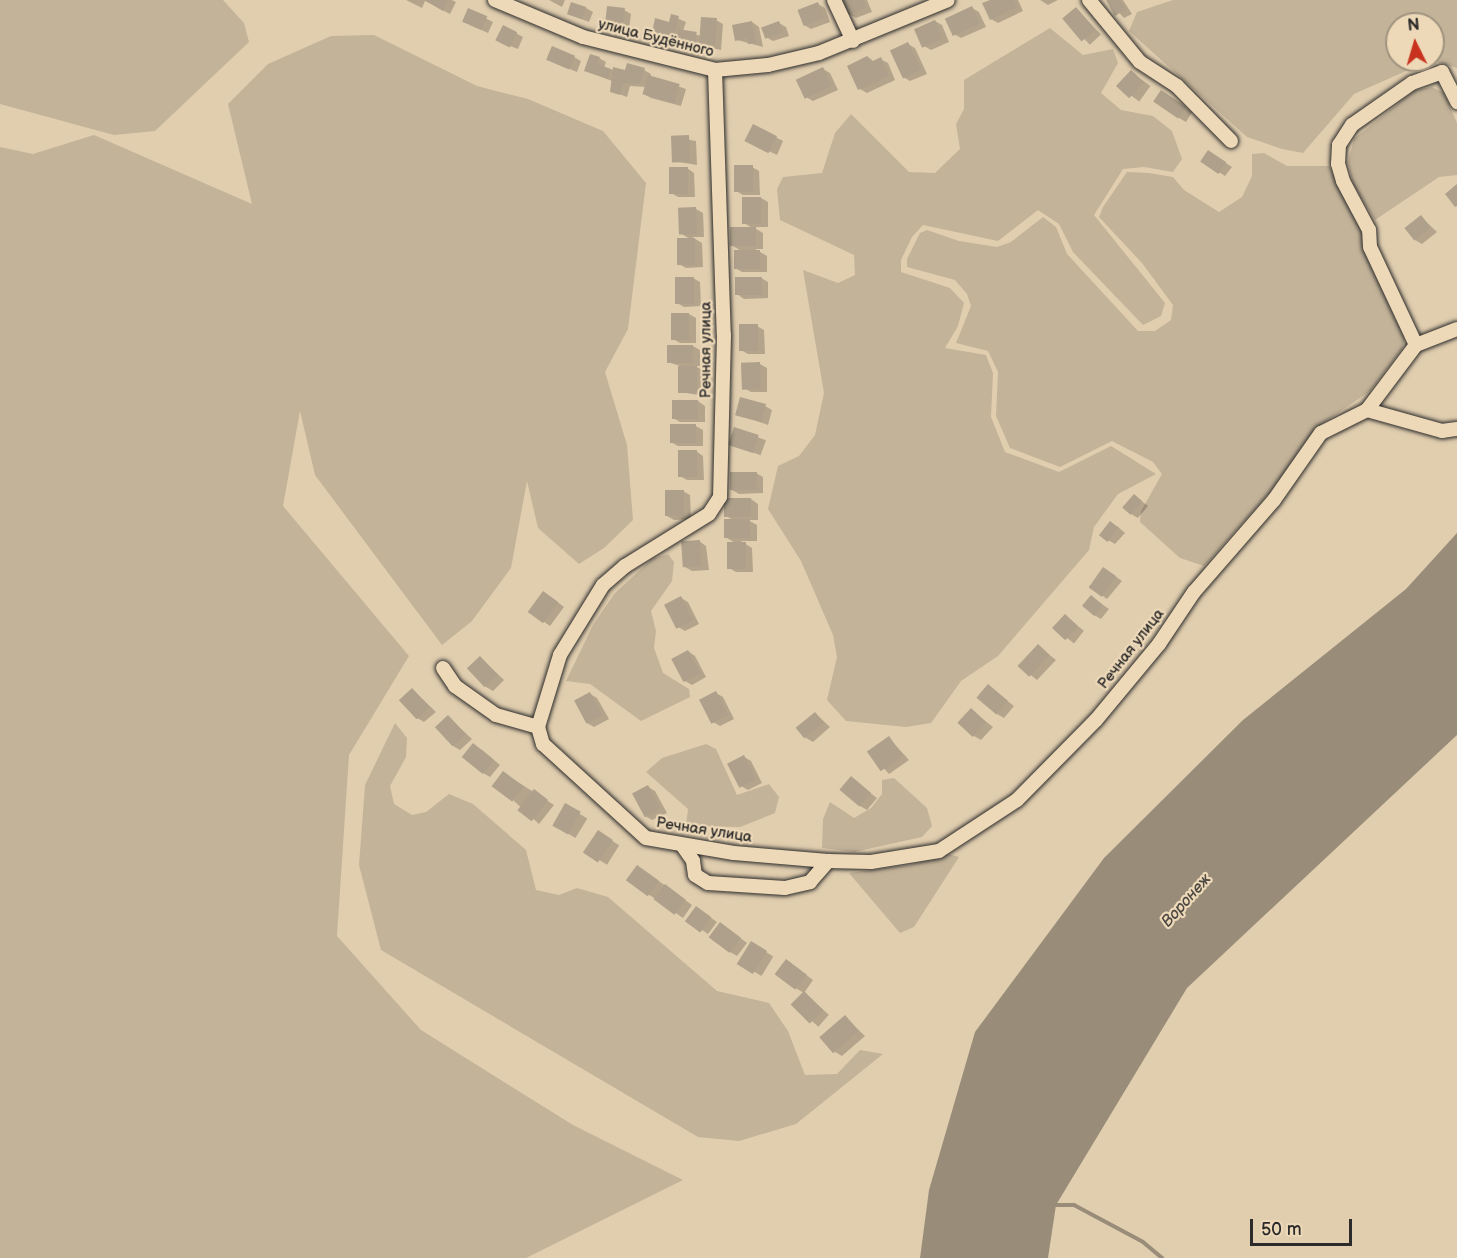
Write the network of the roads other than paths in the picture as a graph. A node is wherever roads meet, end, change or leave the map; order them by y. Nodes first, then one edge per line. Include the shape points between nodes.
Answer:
1 (495, 0) edge
2 (834, 0) edge
3 (948, 0) edge
4 (1089, 0) edge
5 (853, 41) junction
6 (715, 70) junction
7 (1457, 102) edge
8 (1231, 141) dead end
9 (1457, 329) edge
10 (1416, 345) junction
11 (1367, 410) junction
12 (1457, 429) edge
13 (443, 668) dead end
14 (538, 727) junction
15 (682, 845) junction
16 (828, 861) junction

1 - 6 street, улица Будённого via 583,36
2 - 5 street
3 - 5 street, улица Будённого
4 - 8 street via 1140,62 1177,86
5 - 6 street, улица Будённого via 799,59
6 - 14 street, Речная улица via 724,335 720,497 709,514 625,566 603,585 560,655
7 - 10 street via 1442,72 1412,83 1352,125 1340,145 1338,164 1343,181 1369,230 1370,247
9 - 10 street
10 - 11 street
11 - 12 street via 1442,431
11 - 16 street, Речная улица via 1321,434 1274,500 1194,592 1152,653 1096,720 1017,800 939,850 871,862
13 - 14 street via 455,686 496,715
14 - 15 street, Речная улица via 543,744 646,838
15 - 16 street, Речная улица
15 - 16 street via 693,861 695,875 708,883 785,888 810,882

